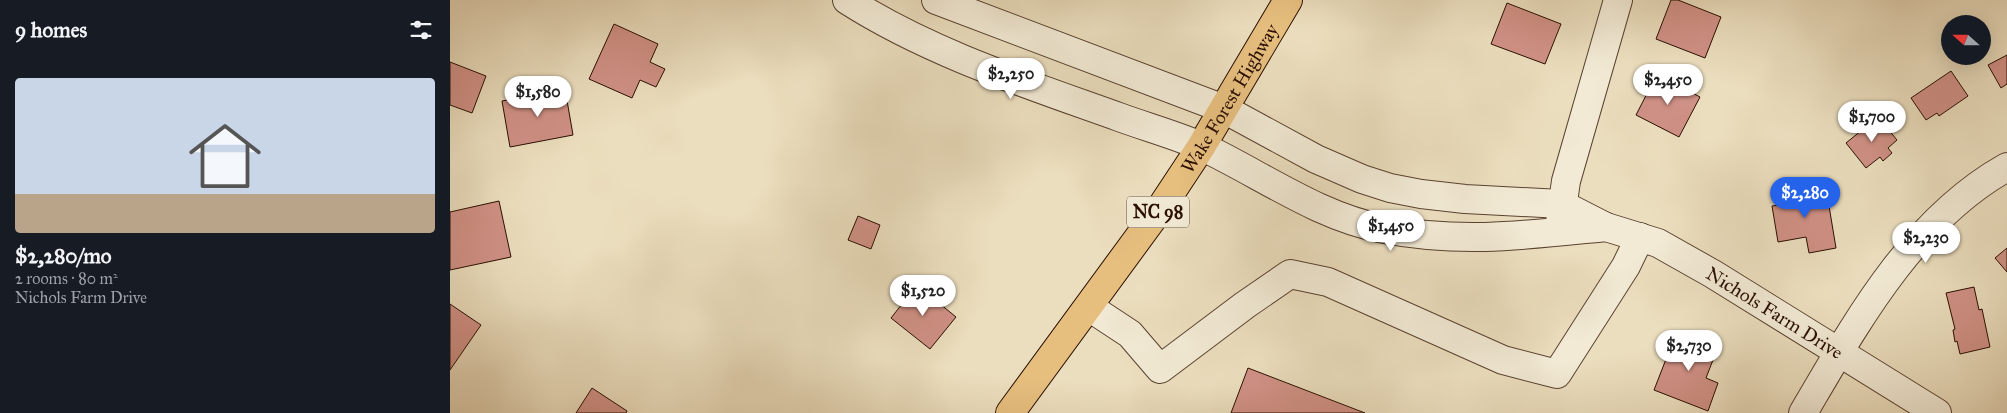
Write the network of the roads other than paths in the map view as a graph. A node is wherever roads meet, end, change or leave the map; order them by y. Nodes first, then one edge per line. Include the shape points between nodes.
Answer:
1 (847, 0) edge
2 (936, 0) edge
3 (1288, 0) edge
4 (1618, 0) edge
5 (1224, 110) junction
6 (1201, 147) junction
7 (2007, 167) edge
8 (1561, 204) junction
9 (1606, 227) junction
10 (1559, 232) junction
11 (1640, 237) junction
12 (1089, 307) junction
13 (1838, 352) junction
14 (1010, 413) edge
15 (1803, 413) edge
16 (1937, 413) edge

1 - 6 street, Nichols Farm Drive via 902,32 993,71
2 - 5 street, Nichols Farm Drive
3 - 5 highway, Wake Forest Highway / NC 98
4 - 8 street
5 - 6 highway, Wake Forest Highway / NC 98
5 - 8 street, Nichols Farm Drive via 1316,159 1390,188 1465,199
6 - 10 street, Nichols Farm Drive via 1319,207 1380,228 1454,238 1500,238
6 - 12 highway, Wake Forest Highway / NC 98
7 - 13 street via 1972,189 1917,242
8 - 9 street, Nichols Farm Drive
8 - 10 street
9 - 10 street, Nichols Farm Drive
9 - 11 street, Nichols Farm Drive
11 - 12 street via 1626,266 1557,374 1503,360 1328,282 1290,274 1160,369 1130,334
11 - 13 street, Nichols Farm Drive via 1675,252
12 - 14 highway, Wake Forest Highway / NC 98
13 - 15 street
13 - 16 street, Nichols Farm Drive

